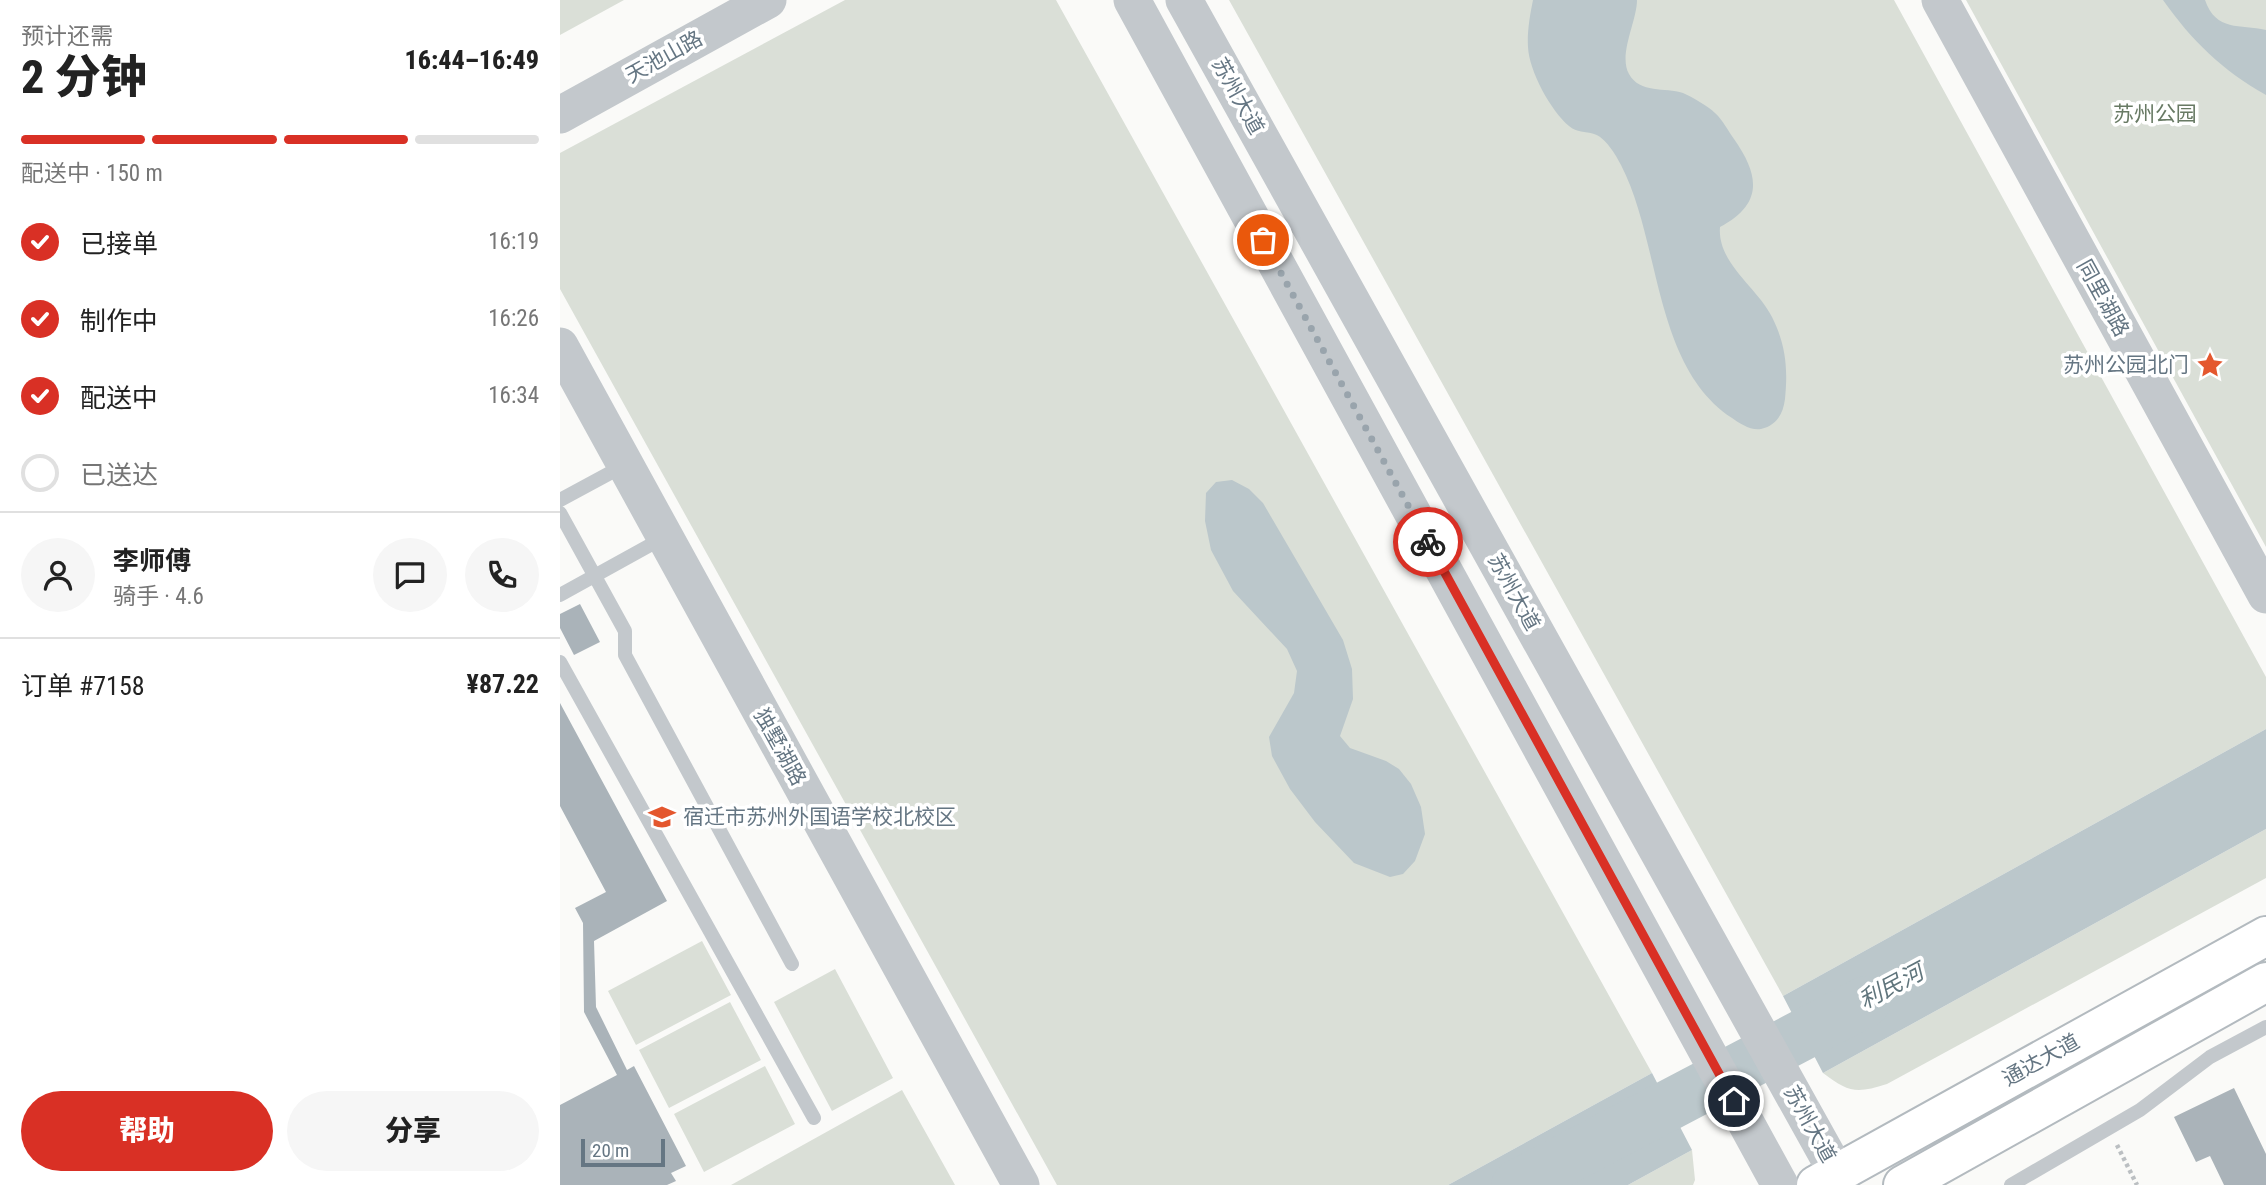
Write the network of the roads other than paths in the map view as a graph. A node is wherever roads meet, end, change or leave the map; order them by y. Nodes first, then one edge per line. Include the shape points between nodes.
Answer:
1 (716, 0) edge
2 (768, 0) edge
3 (1132, 0) edge
4 (1184, 0) edge
5 (1940, 0) edge
6 (560, 87) edge
7 (560, 114) edge
8 (560, 346) edge
9 (625, 465) junction
10 (560, 500) edge
11 (560, 513) edge
12 (665, 537) junction
13 (594, 576) junction
14 (560, 595) edge
15 (2266, 595) edge
16 (560, 662) edge
17 (2266, 936) edge
18 (792, 964) dead end
19 (2266, 982) edge
20 (2266, 1027) edge
21 (814, 1118) dead end
22 (1828, 1172) edge
23 (1776, 1178) edge
24 (1021, 1185) edge
25 (1903, 1185) edge
26 (2011, 1185) edge

1 - 6 street, 天池山路
2 - 7 street, 天池山路
3 - 23 street
4 - 22 street, 苏州大道 via 1718,959
5 - 15 street, 同里湖路
8 - 9 street, 独墅湖路
9 - 10 lane
9 - 12 street, 独墅湖路
11 - 13 lane
12 - 13 lane
12 - 24 street, 独墅湖路
13 - 14 lane
13 - 18 lane via 625,631 625,655
16 - 21 lane
17 - 22 main road, 通达大道
19 - 25 main road, 通达大道
20 - 26 lane via 2210,1057 2140,1110

